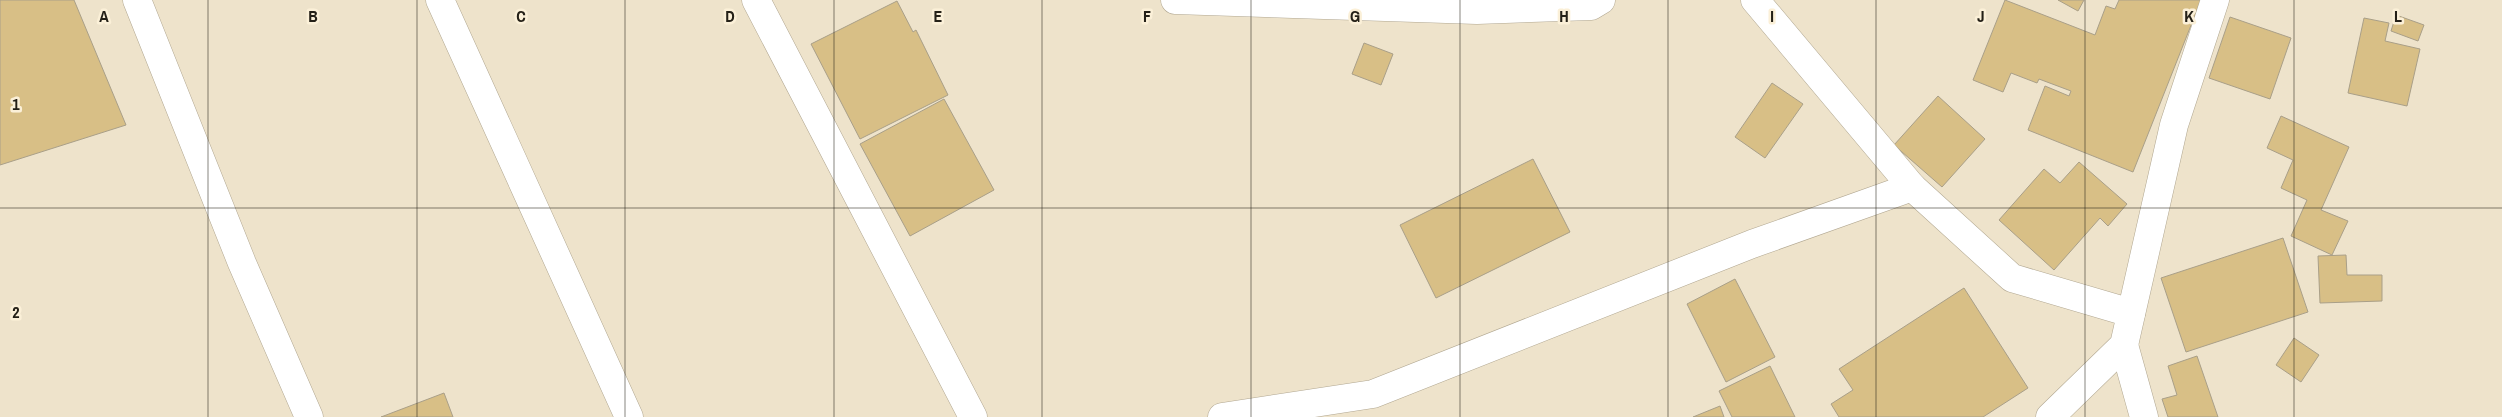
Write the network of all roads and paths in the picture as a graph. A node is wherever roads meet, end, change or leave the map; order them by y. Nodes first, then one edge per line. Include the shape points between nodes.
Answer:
1 (137, 0) edge
2 (440, 0) edge
3 (756, 0) edge
4 (1175, 0) edge
5 (1601, 0) edge
6 (1755, 0) edge
7 (2215, 0) edge
8 (1912, 187) junction
9 (2131, 313) junction
10 (2124, 345) junction
11 (310, 417) edge
12 (629, 417) edge
13 (973, 417) edge
14 (1222, 417) edge
15 (2050, 417) edge
16 (2144, 417) edge

1 - 11 street via 242,263
2 - 12 street
3 - 13 street
4 - 5 street via 1477,10 1592,6
6 - 8 street
7 - 9 street via 2174,124
8 - 9 street via 2012,278
8 - 14 street via 1752,244 1373,394
9 - 10 street
10 - 15 street
10 - 16 street

